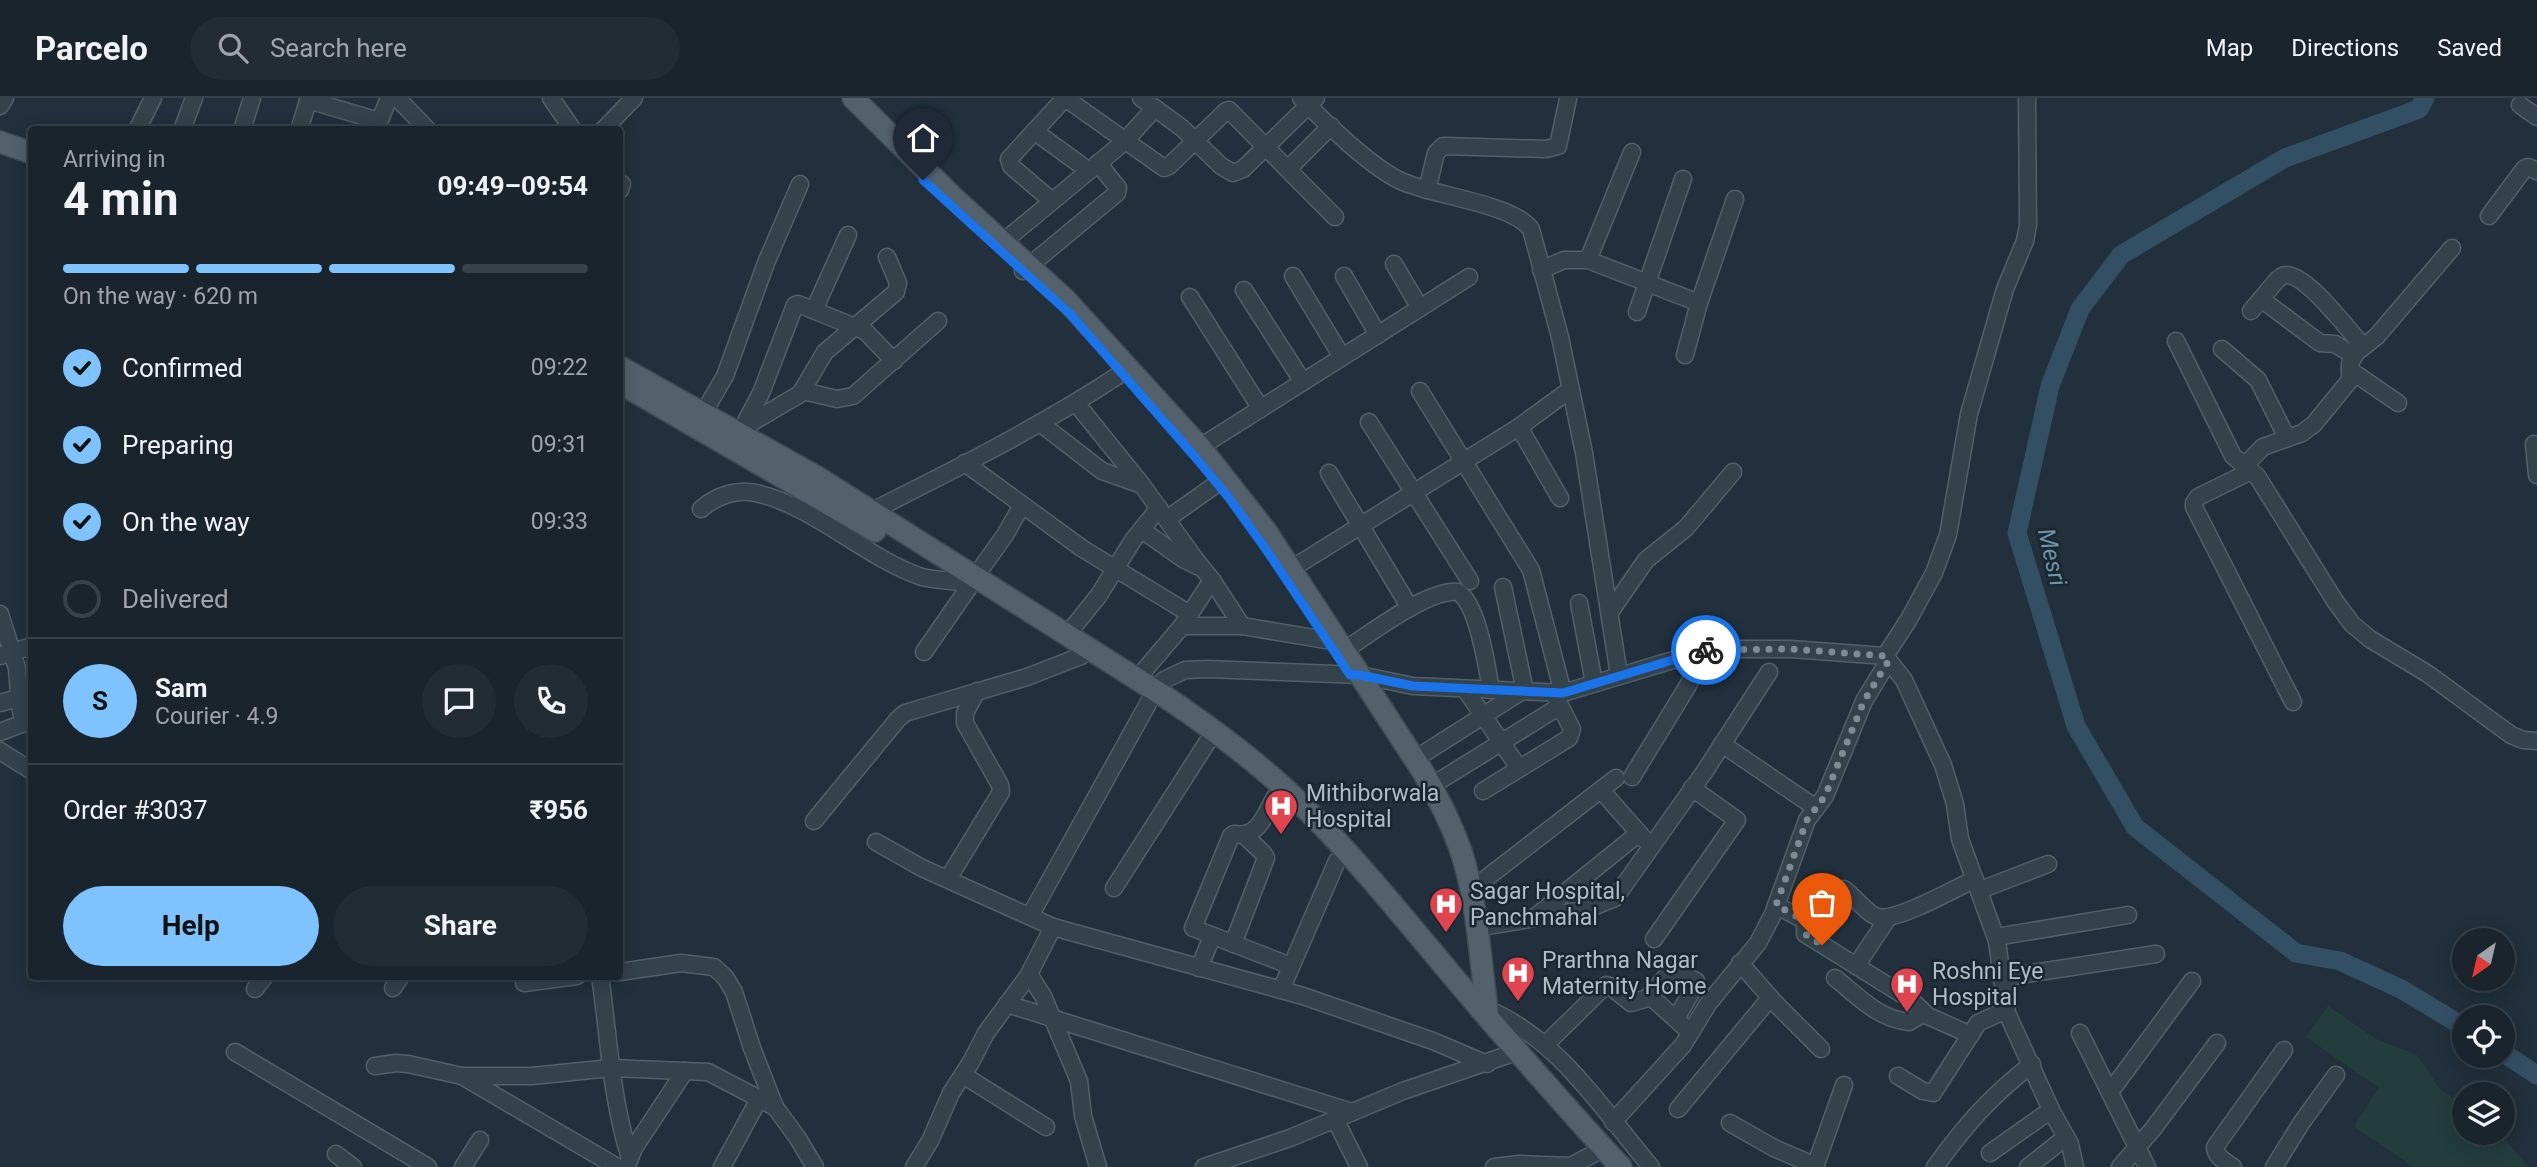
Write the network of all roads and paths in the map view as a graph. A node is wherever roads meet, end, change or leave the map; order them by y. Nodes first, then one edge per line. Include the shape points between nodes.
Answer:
1 (5, 98) edge
2 (153, 98) edge
3 (194, 98) edge
4 (252, 98) edge
5 (390, 98) edge
6 (397, 98) edge
7 (551, 98) edge
8 (634, 98) edge
9 (842, 98) edge
10 (853, 98) edge
11 (1065, 98) edge
12 (2027, 98) edge
13 (309, 99) edge
14 (1568, 99) edge
15 (1308, 101) edge
16 (1148, 103) edge
17 (615, 105) edge
18 (2520, 105) dead end
19 (0, 106) edge
20 (2537, 117) edge
21 (378, 125) edge
22 (139, 126) edge
23 (183, 126) edge
24 (243, 126) edge
25 (300, 126) edge
26 (424, 126) edge
27 (570, 126) edge
28 (605, 126) edge
29 (1331, 126) junction
30 (0, 127) edge
31 (1034, 131) junction
32 (28, 136) edge
33 (1194, 140) junction
34 (0, 142) edge
35 (1124, 142) junction
36 (1267, 147) junction
37 (28, 152) edge
38 (1632, 152) dead end
39 (1094, 167) junction
40 (1288, 169) junction
41 (2537, 171) edge
42 (1683, 179) dead end
43 (800, 184) dead end
44 (1427, 190) junction
45 (1735, 199) dead end
46 (1052, 201) junction
47 (2489, 216) dead end
48 (1335, 217) dead end
49 (848, 235) dead end
50 (1003, 242) junction
51 (2452, 248) dead end
52 (887, 257) dead end
53 (1588, 260) junction
54 (1395, 264) dead end
55 (1026, 268) junction
56 (1293, 276) dead end
57 (1344, 276) dead end
58 (1469, 277) dead end
59 (1543, 277) junction
60 (1646, 283) junction
61 (1244, 290) dead end
62 (1190, 297) dead end
63 (1699, 303) junction
64 (1420, 308) junction
65 (814, 310) junction
66 (1637, 312) dead end
67 (938, 321) dead end
68 (856, 326) junction
69 (1378, 335) junction
70 (1095, 337) junction
71 (2176, 341) dead end
72 (2222, 349) dead end
73 (1685, 355) dead end
74 (2356, 357) junction
75 (1342, 358) junction
76 (894, 360) junction
77 (1122, 373) junction
78 (623, 382) edge
79 (1303, 382) junction
80 (1571, 389) junction
81 (803, 391) junction
82 (1420, 391) dead end
83 (1076, 403) junction
84 (2398, 403) dead end
85 (1261, 409) junction
86 (699, 419) junction
87 (1369, 422) dead end
88 (1040, 423) junction
89 (1519, 427) junction
90 (2287, 438) junction
91 (738, 440) junction
92 (2534, 444) dead end
93 (1200, 447) junction
94 (1464, 461) junction
95 (965, 463) junction
96 (2248, 468) junction
97 (1733, 472) dead end
98 (1329, 474) dead end
99 (2537, 475) edge
100 (1217, 483) junction
101 (1142, 485) junction
102 (1412, 493) junction
103 (1560, 498) dead end
104 (1022, 505) junction
105 (701, 509) dead end
106 (1163, 514) junction
107 (862, 516) junction
108 (1360, 527) junction
109 (1142, 530) junction
110 (1115, 568) junction
111 (1291, 569) junction
112 (1207, 574) junction
113 (1470, 581) dead end
114 (968, 582) junction
115 (1503, 587) dead end
116 (1579, 603) dead end
117 (1410, 608) junction
118 (1610, 612) junction
119 (0, 614) edge
120 (1186, 620) junction
121 (1242, 626) junction
122 (1067, 635) junction
123 (1336, 645) junction
124 (28, 647) edge
125 (1707, 650) junction
126 (925, 652) dead end
127 (6, 654) edge
128 (1081, 656) junction
129 (1887, 658) junction
130 (1769, 672) dead end
131 (1355, 675) junction
132 (1619, 675) junction
133 (1137, 679) junction
134 (1594, 683) junction
135 (1465, 689) junction
136 (1491, 690) junction
137 (977, 691) junction
138 (1523, 691) junction
139 (25, 696) edge
140 (1153, 696) junction
141 (1559, 697) junction
142 (2293, 702) dead end
143 (0, 703) edge
144 (1484, 715) junction
145 (28, 721) edge
146 (0, 732) edge
147 (1208, 741) junction
148 (2537, 741) edge
149 (1503, 742) junction
150 (1722, 744) junction
151 (0, 751) edge
152 (1415, 759) junction
153 (28, 768) edge
154 (1520, 768) junction
155 (1431, 786) junction
156 (1692, 788) junction
157 (1601, 790) junction
158 (1483, 791) dead end
159 (1275, 797) junction
160 (1816, 808) junction
161 (814, 821) dead end
162 (1639, 833) junction
163 (1245, 836) junction
164 (876, 842) dead end
165 (1651, 848) junction
166 (1337, 861) junction
167 (2048, 864) dead end
168 (948, 879) junction
169 (1978, 885) junction
170 (1114, 888) dead end
171 (1844, 889) dead end
172 (1471, 890) junction
173 (1776, 905) junction
174 (2128, 915) dead end
175 (1030, 916) junction
176 (1534, 918) junction
177 (1888, 918) junction
178 (1053, 927) junction
179 (1476, 928) junction
180 (1212, 937) junction
181 (1996, 937) junction
182 (1654, 939) dead end
183 (1233, 944) junction
184 (2156, 954) dead end
185 (1740, 963) junction
186 (1291, 966) junction
187 (1856, 966) junction
188 (1199, 968) junction
189 (623, 972) edge
190 (1029, 974) junction
191 (1835, 978) dead end
192 (2001, 978) junction
193 (547, 980) edge
194 (601, 980) edge
195 (2192, 981) dead end
196 (524, 983) dead end
197 (1280, 990) junction
198 (1648, 998) junction
199 (1770, 998) junction
200 (1007, 1004) junction
201 (2006, 1010) junction
202 (1481, 1013) junction
203 (1924, 1013) junction
204 (1052, 1018) junction
205 (1676, 1019) junction
206 (1690, 1032) junction
207 (2080, 1033) dead end
208 (1971, 1035) junction
209 (2217, 1043) dead end
210 (1545, 1045) junction
211 (1821, 1049) dead end
212 (2284, 1050) dead end
213 (234, 1052) dead end
214 (1514, 1054) junction
215 (1487, 1064) junction
216 (2032, 1064) junction
217 (375, 1066) dead end
218 (611, 1069) junction
219 (685, 1071) junction
220 (962, 1075) junction
221 (2336, 1075) dead end
222 (462, 1076) junction
223 (1898, 1076) dead end
224 (1843, 1084) dead end
225 (2110, 1092) junction
226 (759, 1099) junction
227 (775, 1107) junction
228 (1678, 1109) dead end
229 (2051, 1110) junction
230 (1352, 1112) junction
231 (1335, 1119) junction
232 (1613, 1122) junction
233 (1730, 1123) dead end
234 (1046, 1127) dead end
235 (2066, 1137) junction
236 (480, 1140) dead end
237 (2137, 1147) junction
238 (1990, 1153) dead end
239 (336, 1154) dead end
240 (1601, 1160) edge
241 (808, 1163) edge
242 (624, 1164) edge
243 (354, 1167) edge
244 (428, 1167) edge
245 (463, 1167) edge
246 (722, 1167) edge
247 (914, 1167) edge
248 (1098, 1167) edge
249 (1204, 1167) edge
250 (1359, 1167) edge
251 (1494, 1167) edge
252 (1571, 1167) edge
253 (1621, 1167) edge
254 (1651, 1167) edge
255 (1816, 1167) edge
256 (1935, 1167) edge
257 (2028, 1167) edge
258 (2075, 1167) edge
259 (2120, 1167) edge
260 (2147, 1167) edge
261 (2233, 1167) edge
262 (2274, 1167) edge

1 - 19 street
2 - 22 street
3 - 23 street
4 - 24 street
5 - 21 street
6 - 26 street
7 - 27 street
8 - 17 street
9 - 55 main road via 937,194
10 - 50 main road
11 - 31 street
11 - 35 street
12 - 129 street via 2025,241 2005,289 1969,414 1948,535 1934,573
13 - 21 street
13 - 25 street
14 - 44 street via 1558,146 1443,146 1436,153
15 - 29 street
15 - 36 street
16 - 33 street
16 - 35 street
17 - 28 street
18 - 20 street
29 - 40 street
29 - 44 street via 1383,172
30 - 32 main road
31 - 39 street
31 - 46 street via 1009,163
33 - 35 street via 1164,168
33 - 36 street via 1233,173
33 - 36 street via 1229,110
34 - 37 main road
35 - 39 street
36 - 40 street
38 - 53 street
39 - 46 street
39 - 55 street via 1118,188 1117,193
40 - 48 street
41 - 47 street via 2524,169
42 - 60 street
43 - 86 street via 732,359
44 - 59 street via 1519,218 1535,238
45 - 63 street
46 - 50 street
49 - 65 street
50 - 55 main road
51 - 74 street
52 - 68 street via 898,287
53 - 59 street via 1564,260
53 - 60 street
54 - 64 street
55 - 70 main road
56 - 75 street
57 - 69 street
58 - 64 street
59 - 80 street
60 - 63 street
60 - 66 street
61 - 79 street
62 - 85 street
63 - 73 street
64 - 69 street
65 - 68 street
65 - 91 street via 798,304 792,308
67 - 76 street
68 - 76 street
68 - 81 street via 825,352
69 - 75 street
70 - 77 main road
70 - 93 main road
71 - 96 street via 2233,456
72 - 90 street via 2258,380
74 - 74 street via 2322,297 2295,278 2281,277 2256,305 2320,343 2335,344
74 - 84 street
74 - 90 street via 2350,380 2314,424
75 - 79 street
76 - 81 street via 853,396 844,399
77 - 83 street
77 - 100 main road
78 - 86 main road
79 - 85 street
80 - 89 street
80 - 118 street
81 - 91 street
82 - 94 street
83 - 88 street
83 - 101 street
85 - 93 street
86 - 91 main road
87 - 102 street
88 - 95 street
88 - 101 street via 1102,471
89 - 94 street
89 - 103 street
90 - 96 street via 2263,447
91 - 107 main road via 808,492
91 - 107 main road via 817,477
92 - 99 street
93 - 111 main road
94 - 102 street
94 - 141 street via 1531,569
95 - 104 street
95 - 107 street
96 - 142 street via 2198,497 2194,508
96 - 148 street via 2352,624 2511,735
97 - 118 street via 1686,528 1646,559
98 - 108 street
100 - 106 street
100 - 123 main road
101 - 106 street
102 - 108 street
102 - 113 street
104 - 110 street
104 - 114 street
105 - 114 street via 726,494 759,493 920,576
106 - 109 street
106 - 112 street
107 - 114 main road via 901,546
107 - 114 main road via 934,552
108 - 111 street
108 - 117 street
109 - 110 street
109 - 112 street
110 - 120 street
110 - 122 street
111 - 123 main road
112 - 120 street
112 - 121 street
114 - 122 main road
114 - 126 street
114 - 128 main road
115 - 138 street
116 - 134 street
117 - 123 street
117 - 136 street via 1440,593 1463,594 1486,657
118 - 132 street
119 - 127 street
120 - 121 street
120 - 133 street
121 - 123 street
122 - 133 main road
123 - 131 main road
124 - 127 street
125 - 129 street via 1791,649
125 - 132 street
125 - 157 street via 1624,778
127 - 139 street via 18,668
128 - 137 street
128 - 140 main road
129 - 160 street
129 - 169 street via 1904,680 1943,765 1960,839
130 - 150 street
131 - 135 street via 1413,686
131 - 140 street via 1185,670 1164,680
131 - 152 main road
131 - 202 main road via 1432,803 1450,842 1460,872
132 - 134 street
133 - 140 main road
134 - 141 street
135 - 136 street
135 - 144 street
136 - 138 street
137 - 161 street via 898,719
137 - 168 street via 964,723 1001,792
138 - 141 street
138 - 144 street
139 - 143 street
139 - 145 street
140 - 147 main road
140 - 175 street
140 - 202 main road via 1202,721 1307,810
141 - 149 street
141 - 154 street via 1572,733
144 - 149 street
144 - 152 street
145 - 146 street
147 - 159 main road
147 - 170 street
149 - 154 street
149 - 155 street
150 - 156 street
150 - 160 street
151 - 153 street
152 - 155 main road
154 - 158 street
155 - 172 main road via 1461,851
156 - 165 street
156 - 182 street via 1737,820
157 - 162 street
157 - 172 street
159 - 163 street via 1253,833
159 - 166 main road
160 - 173 street via 1796,845
162 - 165 street
162 - 176 street
163 - 180 street via 1231,836 1193,925 1195,931
163 - 183 street via 1266,858
164 - 168 street
165 - 176 street via 1615,898 1588,909
166 - 186 street
166 - 202 main road
167 - 169 street
168 - 175 street
169 - 177 street
169 - 181 street
171 - 177 street via 1876,917
172 - 179 main road
173 - 185 street via 1758,943
173 - 187 street via 1805,921 1805,934
174 - 181 street
175 - 178 street
176 - 179 street
177 - 187 street
178 - 188 street
178 - 190 street
179 - 202 main road
180 - 183 street
180 - 188 street
181 - 192 street
183 - 186 street
184 - 192 street
185 - 199 street
185 - 206 street
186 - 197 street
187 - 203 street
188 - 197 street
189 - 227 street via 681,963 714,967 734,992
190 - 200 street
190 - 204 street
191 - 203 street via 1890,1018 1909,1022
192 - 201 street
193 - 196 street
194 - 218 street
195 - 225 street
197 - 215 street
198 - 205 street
198 - 205 street via 1671,971 1696,981
198 - 210 street via 1631,1003 1610,986 1602,986
199 - 211 street
199 - 228 street
200 - 204 street
200 - 220 street
201 - 208 street via 1978,1023
201 - 216 street
202 - 210 street via 1511,1019
202 - 214 main road
203 - 208 street
204 - 230 street
204 - 248 street via 1079,1081 1083,1116
205 - 206 street
206 - 232 street
207 - 225 street
208 - 223 street via 1933,1093
209 - 237 street
210 - 232 street
212 - 261 street via 2215,1147
213 - 244 street
214 - 215 street
214 - 240 main road
214 - 253 main road
215 - 230 street
216 - 229 street
216 - 256 street via 1975,1114
217 - 222 street via 408,1063
218 - 219 street
218 - 222 street
218 - 242 street
219 - 226 street via 708,1072
219 - 242 street
220 - 234 street
220 - 247 street
221 - 262 street
222 - 242 street
224 - 255 street
225 - 237 street
226 - 227 street
226 - 246 street
227 - 241 street
229 - 235 street
229 - 238 street
230 - 231 street
231 - 249 street
231 - 250 street
232 - 254 street
233 - 255 street
235 - 257 street
235 - 258 street
236 - 245 street
237 - 259 street
237 - 260 street
239 - 243 street
240 - 252 street
251 - 252 street

